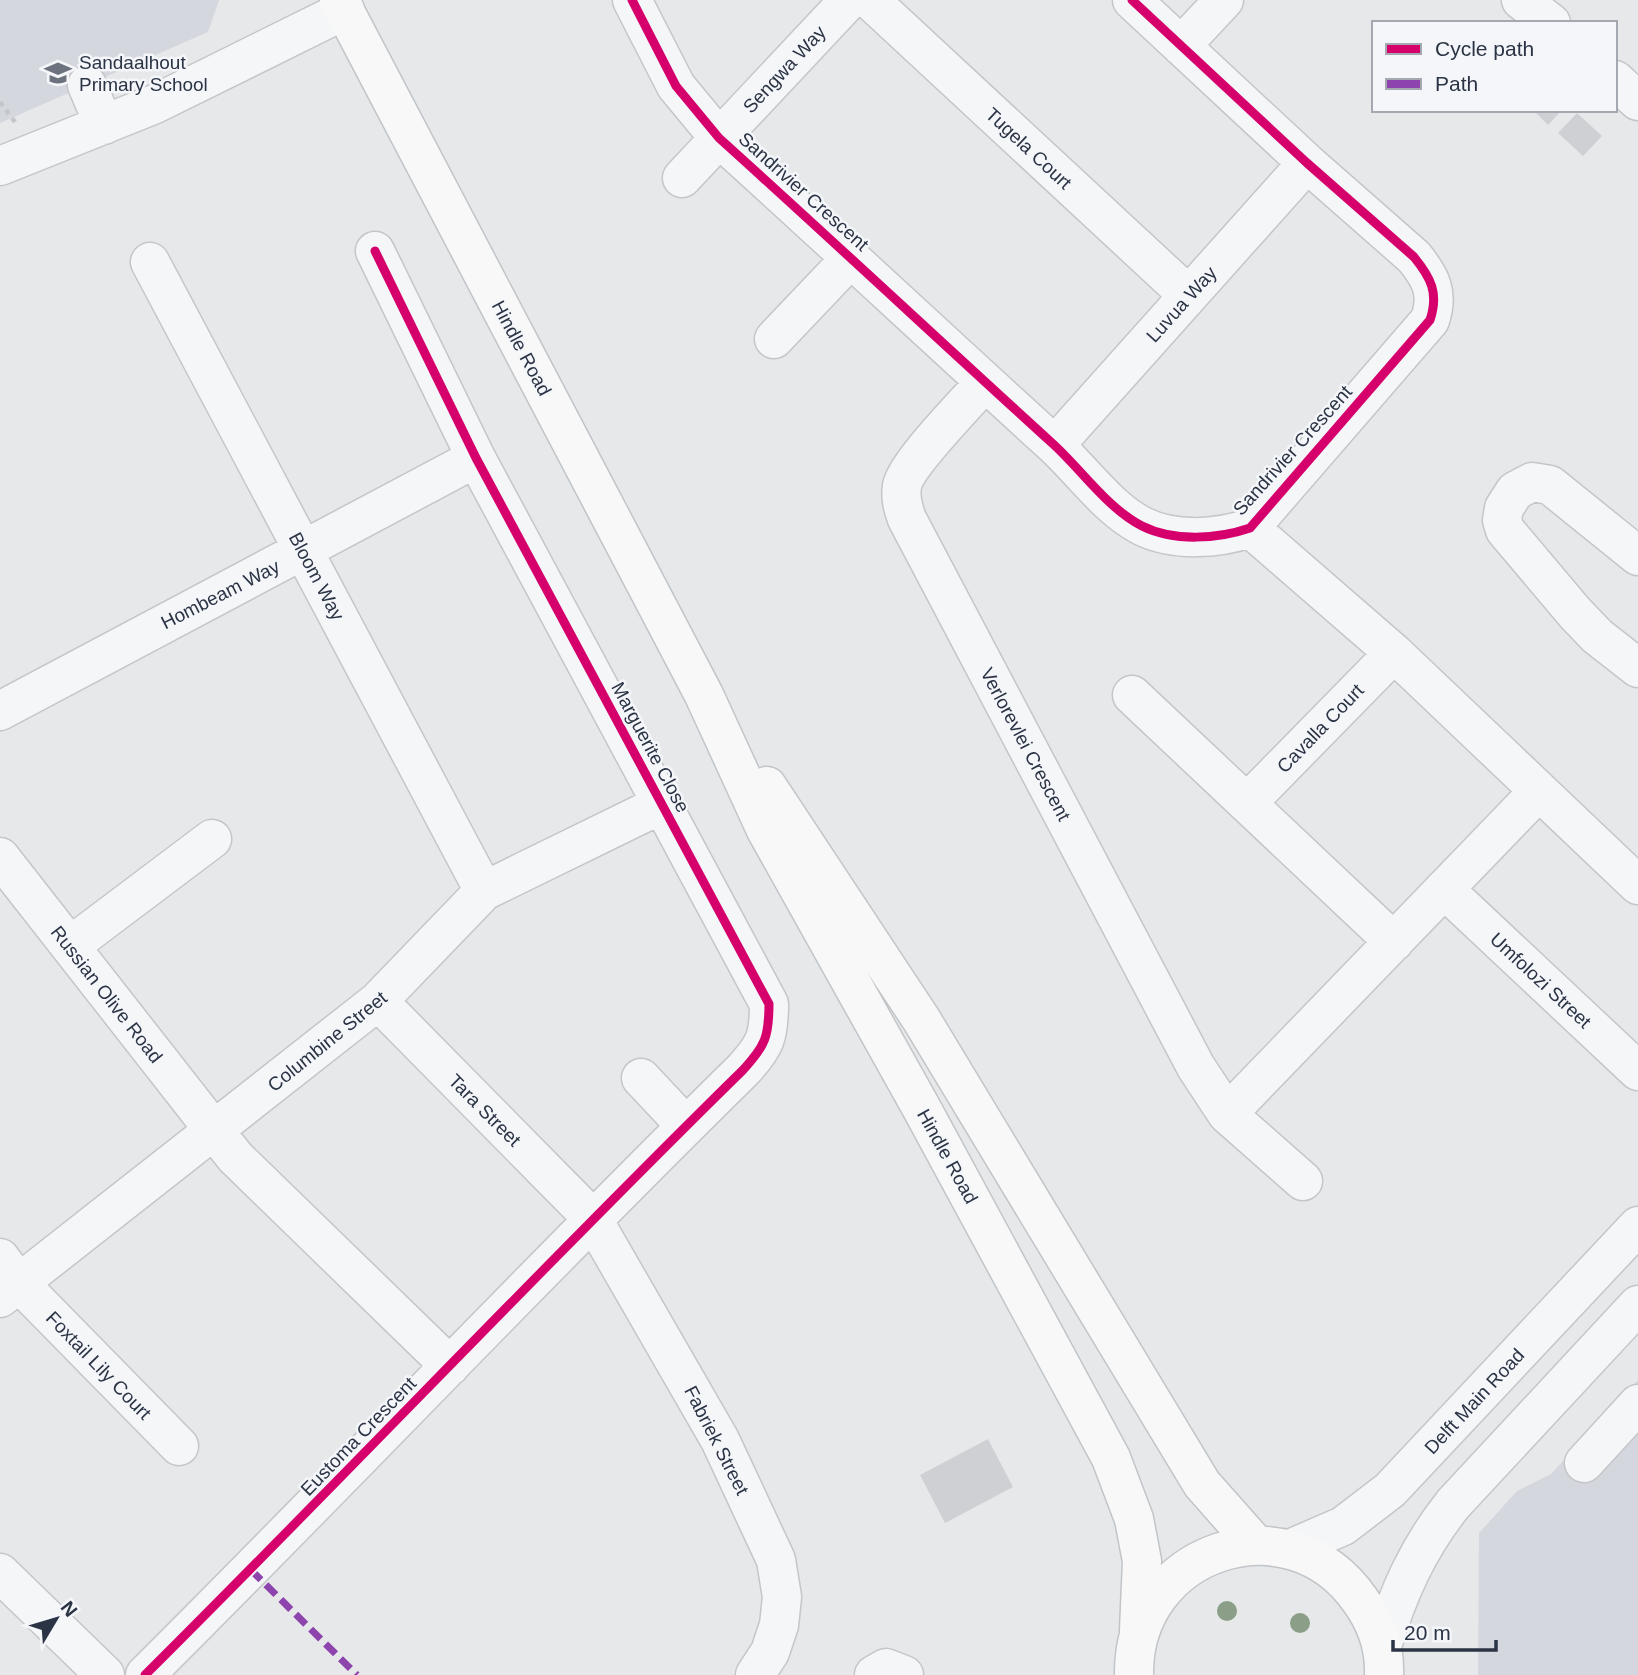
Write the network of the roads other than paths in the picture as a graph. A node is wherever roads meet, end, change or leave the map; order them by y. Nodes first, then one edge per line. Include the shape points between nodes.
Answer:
1 (632, 0) edge
2 (849, 0) edge
3 (870, 0) edge
4 (1132, 0) edge
5 (1224, 0) edge
6 (1521, 0) edge
7 (1532, 0) edge
8 (342, 5) edge
9 (1550, 21) edge
10 (1551, 21) edge
11 (1181, 46) junction
12 (1617, 82) edge
13 (87, 85) dead end
14 (1638, 101) edge
15 (104, 124) junction
16 (719, 138) junction
17 (1307, 163) junction
18 (0, 166) edge
19 (682, 177) dead end
20 (375, 251) dead end
21 (851, 258) junction
22 (150, 262) dead end
23 (1188, 295) junction
24 (774, 339) dead end
25 (984, 383) junction
26 (1055, 445) junction
27 (476, 458) junction
28 (1250, 528) junction
29 (305, 551) junction
30 (1638, 556) edge
31 (1394, 653) junction
32 (1638, 668) edge
33 (704, 695) junction
34 (1132, 695) dead end
35 (0, 711) edge
36 (1537, 793) junction
37 (1247, 803) junction
38 (662, 804) junction
39 (212, 839) dead end
40 (0, 857) edge
41 (1638, 885) edge
42 (1444, 889) junction
43 (484, 891) junction
44 (1394, 942) junction
45 (70, 946) junction
46 (378, 1001) junction
47 (1638, 1071) edge
48 (641, 1078) dead end
49 (1227, 1114) junction
50 (686, 1126) junction
51 (214, 1131) junction
52 (1303, 1181) dead end
53 (592, 1218) junction
54 (1638, 1226) edge
55 (6, 1280) edge
56 (1638, 1305) edge
57 (450, 1366) junction
58 (1638, 1404) edge
59 (179, 1446) dead end
60 (1584, 1463) dead end
61 (1273, 1547) junction
62 (0, 1573) edge
63 (1139, 1631) junction
64 (1383, 1661) edge
65 (767, 1670) edge
66 (105, 1675) edge
67 (145, 1675) edge
68 (874, 1675) edge
69 (904, 1675) edge
70 (1134, 1675) edge

1 - 16 street, Sandrivier Crescent via 676,86
2 - 16 street, Sengwa Way
3 - 23 street, Tugela Court
4 - 11 street, Sandrivier Crescent
5 - 11 street
6 - 9 street
7 - 10 street
8 - 15 street via 155,104
8 - 33 main road, Hindle Road
11 - 17 street, Sandrivier Crescent
12 - 14 street
13 - 15 street
15 - 18 street
16 - 19 street, Sandrivier Crescent
16 - 21 street, Sandrivier Crescent
17 - 23 street, Luvua Way
17 - 28 street, Sandrivier Crescent via 1414,257 1433,284 1434,307 1430,320
20 - 27 street, Marguerite Close
21 - 24 street, Sandrivier Crescent
21 - 25 street, Sandrivier Crescent
22 - 29 street, Bloom Way
23 - 26 street, Luvua Way
25 - 26 street, Sandrivier Crescent
25 - 49 street, Verlorevlei Crescent via 902,483 907,519 1196,1067
26 - 28 street, Sandrivier Crescent via 1122,512 1155,532 1231,535
27 - 29 street, Hombeam Way
27 - 38 street, Marguerite Close
28 - 31 street
29 - 35 street, Hombeam Way
29 - 43 street, Bloom Way
30 - 32 street via 1550,485 1522,485 1504,508 1502,520 1511,541 1597,636
31 - 36 street
31 - 37 street, Cavalla Court
33 - 61 main road, Hindle Road via 920,1019 1202,1484
33 - 63 main road, Hindle Road via 766,830 1111,1458 1134,1519 1142,1561
34 - 37 street
36 - 41 street
36 - 42 street
37 - 44 street
38 - 43 street, Columbine Street
38 - 50 street, Marguerite Close via 769,1004 769,1029 762,1049
39 - 45 street
40 - 45 street, Russian Olive Road
42 - 44 street
42 - 47 street, Umfolozi Street
43 - 46 street, Columbine Street
44 - 49 street
45 - 51 street, Russian Olive Road
46 - 51 street, Columbine Street
46 - 53 street, Tara Street
48 - 50 street
49 - 52 street, Verlorevlei Crescent
50 - 53 street, Marguerite Close
51 - 55 street, Columbine Street
51 - 57 street via 235,1157
53 - 57 street, Eustoma Crescent
53 - 65 street, Fabriek Street via 720,1440 776,1560 782,1597
54 - 61 street, Delft Main Road via 1390,1490 1343,1526
55 - 59 street, Foxtail Lily Court
56 - 64 street via 1433,1530 1402,1586
57 - 67 street, Eustoma Crescent
58 - 60 street
61 - 63 main road via 1218,1552 1184,1569 1157,1597
61 - 64 main road via 1323,1563 1350,1585 1370,1613
62 - 66 street
63 - 70 main road, Hindle Road
68 - 69 street via 886,1668

